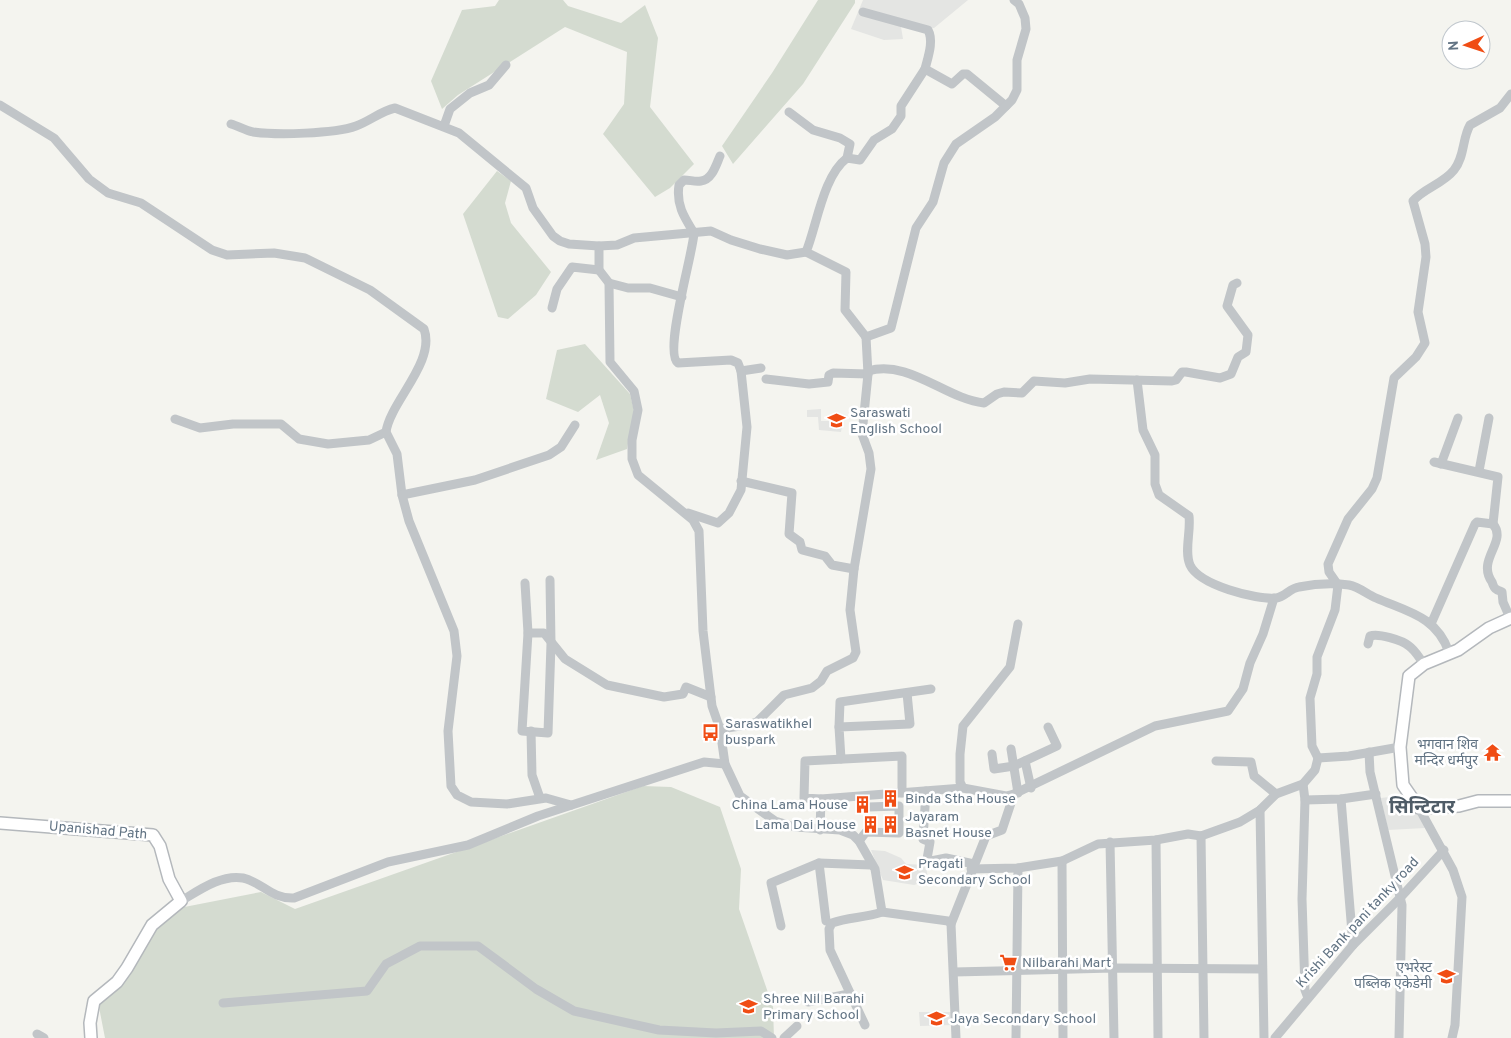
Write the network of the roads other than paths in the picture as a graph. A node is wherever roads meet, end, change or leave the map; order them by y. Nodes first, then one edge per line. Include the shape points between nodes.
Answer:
1 (1014, 0) edge
2 (863, 12) dead end
3 (506, 64) dead end
4 (925, 69) junction
5 (1511, 94) edge
6 (0, 104) edge
7 (1006, 106) junction
8 (788, 112) dead end
9 (231, 124) dead end
10 (444, 126) junction
11 (720, 156) dead end
12 (847, 158) junction
13 (694, 233) junction
14 (599, 246) junction
15 (806, 252) junction
16 (599, 270) junction
17 (609, 283) junction
18 (1237, 283) dead end
19 (682, 296) junction
20 (552, 308) dead end
21 (866, 337) junction
22 (761, 368) dead end
23 (741, 372) junction
24 (868, 372) junction
25 (766, 379) dead end
26 (1137, 380) junction
27 (1458, 418) dead end
28 (1489, 418) dead end
29 (176, 419) dead end
30 (575, 424) dead end
31 (386, 432) junction
32 (1479, 472) junction
33 (741, 481) junction
34 (402, 495) junction
35 (685, 514) junction
36 (1493, 524) junction
37 (854, 568) junction
38 (550, 580) dead end
39 (525, 584) dead end
40 (1338, 585) junction
41 (1274, 598) junction
42 (1510, 618) edge
43 (1018, 624) dead end
44 (1432, 624) junction
45 (528, 633) junction
46 (551, 644) junction
47 (1368, 644) dead end
48 (1449, 652) junction
49 (1424, 664) junction
50 (931, 689) dead end
51 (907, 693) junction
52 (711, 698) junction
53 (840, 727) junction
54 (1048, 727) dead end
55 (720, 728) junction
56 (531, 731) junction
57 (1400, 747) junction
58 (1012, 749) dead end
59 (1369, 752) junction
60 (992, 754) dead end
61 (1318, 758) junction
62 (841, 759) junction
63 (1024, 761) junction
64 (1216, 761) dead end
65 (725, 764) junction
66 (1014, 766) junction
67 (1303, 784) junction
68 (963, 788) junction
69 (1031, 788) junction
70 (926, 791) junction
71 (901, 794) junction
72 (1016, 794) junction
73 (1276, 794) junction
74 (1376, 794) junction
75 (540, 798) junction
76 (821, 799) junction
77 (1341, 799) junction
78 (1305, 800) junction
79 (1511, 801) edge
80 (571, 805) junction
81 (899, 806) junction
82 (868, 807) dead end
83 (1419, 808) junction
84 (1260, 810) junction
85 (0, 823) edge
86 (820, 830) junction
87 (1201, 836) junction
88 (1156, 840) junction
89 (859, 841) junction
90 (1110, 842) junction
91 (1444, 850) junction
92 (1062, 861) junction
93 (819, 864) junction
94 (871, 865) dead end
95 (973, 867) junction
96 (1018, 868) junction
97 (1400, 898) junction
98 (181, 901) junction
99 (882, 912) junction
100 (826, 921) dead end
101 (951, 924) junction
102 (781, 926) dead end
103 (1353, 945) junction
104 (1112, 968) junction
105 (1204, 969) junction
106 (1262, 969) junction
107 (1063, 970) junction
108 (1158, 970) junction
109 (1017, 971) junction
110 (954, 972) junction
111 (849, 994) junction
112 (1308, 998) junction
113 (223, 1002) dead end
114 (808, 1002) dead end
115 (865, 1025) dead end
116 (797, 1026) dead end
117 (91, 1038) edge
118 (772, 1038) edge
119 (784, 1038) edge
120 (956, 1038) edge
121 (1016, 1038) edge
122 (1063, 1038) edge
123 (1114, 1038) edge
124 (1158, 1038) edge
125 (1204, 1038) edge
126 (1264, 1038) edge
127 (1276, 1038) edge
128 (1399, 1038) edge
129 (1452, 1038) edge

1 - 7 street via 1025,18 1026,29 1017,60 1017,90
2 - 4 street via 928,30 930,51
3 - 10 street via 489,85 470,93 450,110
4 - 7 street via 952,84 967,74
4 - 12 street via 901,106 901,116 892,129 874,140 860,160
5 - 40 street via 1500,108 1470,125 1460,158 1449,175 1413,201 1426,257 1418,312 1424,347 1394,378 1377,478 1348,519 1330,557 1329,572
6 - 31 street via 54,138 89,178 108,193 141,203 212,250 227,255 274,252 305,258 370,290 424,329 427,338 415,376
7 - 21 street via 956,144 944,163 933,202 916,228 891,328
8 - 12 street via 813,130 850,144
9 - 10 street via 251,131 274,133 342,129 357,126 395,108
10 - 14 street via 459,133 526,188 533,208 553,236 569,244
11 - 13 street via 708,178 702,182 684,180 679,185 678,203
12 - 15 street via 829,185
13 - 14 street via 634,238 617,245
13 - 15 street via 711,231 731,240 787,255
13 - 19 street
14 - 16 street
15 - 21 street via 846,272 844,310
16 - 17 street
16 - 20 street via 572,267 557,289
17 - 19 street
17 - 35 street via 610,362 634,390 638,410 632,459 638,475
18 - 26 street via 1233,285 1227,306 1248,335 1249,342 1231,374 1220,378 1182,372 1172,381
19 - 23 street via 673,355 675,361 735,360
21 - 24 street
22 - 23 street
23 - 33 street via 747,427
24 - 25 street via 833,373 829,375 828,382 817,384
24 - 26 street via 890,368 984,403 1004,392 1022,393 1034,381
24 - 37 street via 862,434 871,470
26 - 41 street via 1143,430 1155,454 1155,484 1159,496 1189,516 1188,554 1194,572 1209,583 1232,592
27 - 32 street via 1438,463
28 - 32 street
29 - 31 street via 200,428 281,424 299,439 328,444 369,440
30 - 34 street via 561,447 542,458 475,480
31 - 34 street via 397,454
32 - 36 street via 1498,477
33 - 35 street via 740,493 729,513 718,523
33 - 37 street via 792,493 789,534 800,542 802,550 825,556 832,565
34 - 75 street via 421,552 454,631 457,656 448,731 451,786 457,795 471,802 507,804
35 - 52 street via 699,531 702,631
36 - 42 street via 1498,537 1487,561 1487,574 1496,590 1502,592
36 - 44 street via 1475,524
37 - 55 street via 850,610 856,652 853,658 827,671 812,688 784,696 757,722
38 - 46 street
39 - 45 street
40 - 41 street via 1298,587
40 - 44 street via 1349,585 1415,612
40 - 61 street via 1335,610 1317,657 1317,674 1310,698 1312,746
41 - 69 street via 1243,689 1228,711 1156,726
42 - 48 main road via 1458,650
43 - 68 street via 1010,667 963,726 960,782
44 - 48 street
45 - 46 street via 544,633
45 - 56 street via 522,731
46 - 52 street via 565,660 607,686 664,697 683,694 686,687
46 - 56 street via 548,733
47 - 49 street via 1374,634 1400,642 1408,645
48 - 49 main road
49 - 57 main road via 1408,676
50 - 51 street
51 - 53 street via 840,702
51 - 53 street via 910,724
52 - 55 street
53 - 62 street
54 - 63 street via 1057,746
55 - 65 street
56 - 75 street via 532,775
57 - 59 street
57 - 83 main road via 1403,785
58 - 66 street
59 - 61 street
59 - 74 street
60 - 66 street via 994,769
61 - 67 street via 1315,770
62 - 71 street via 902,756
62 - 76 street via 805,761 804,798
63 - 66 street
63 - 69 street
64 - 73 street via 1251,762 1254,776
65 - 80 street via 704,762
65 - 86 street via 740,796 754,807 775,821
66 - 72 street
67 - 73 street
67 - 78 street
68 - 70 street
68 - 72 street via 1006,796
69 - 72 street
70 - 71 street
70 - 95 street via 923,839 930,842 927,859 946,858
71 - 76 street
71 - 81 street
72 - 95 street via 1002,830 986,836
73 - 84 street
74 - 77 street
74 - 97 street
75 - 80 street
76 - 86 street
77 - 78 street
77 - 103 street
78 - 112 street via 1302,899 1305,990
79 - 83 main road via 1478,801 1459,806
80 - 98 street via 468,845 388,862 294,898 282,898 243,878 207,886
81 - 82 street
81 - 89 street via 899,835 866,832
83 - 91 street
84 - 87 street via 1240,822
84 - 106 street
85 - 98 main road, Upanishad Path via 153,835 160,846 169,880
86 - 89 street via 840,830
87 - 88 street via 1188,834
87 - 105 street
88 - 90 street
88 - 108 street
89 - 99 street via 875,869
90 - 92 street via 1098,844
90 - 104 street
91 - 97 street, Krishi Bank pani tanky road
91 - 129 street via 1462,897
92 - 96 street
92 - 107 street
93 - 94 street
93 - 100 street
93 - 102 street via 771,883
95 - 96 street
95 - 101 street
96 - 109 street
97 - 103 street, Krishi Bank pani tanky road
97 - 128 street
98 - 117 main road via 152,925 117,982 94,1001
99 - 101 street
99 - 111 street via 832,923 829,929 830,950
101 - 110 street
103 - 112 street, Krishi Bank pani tanky road
104 - 107 street
104 - 108 street
104 - 123 street
105 - 106 street
105 - 108 street
105 - 125 street
106 - 126 street
107 - 109 street
107 - 122 street
108 - 124 street
109 - 110 street
109 - 121 street
110 - 120 street
111 - 114 street
111 - 115 street
112 - 127 street, Krishi Bank pani tanky road
113 - 118 street via 367,991 386,964 420,946 478,946 536,989 574,1012 676,1032 761,1031
116 - 119 street

